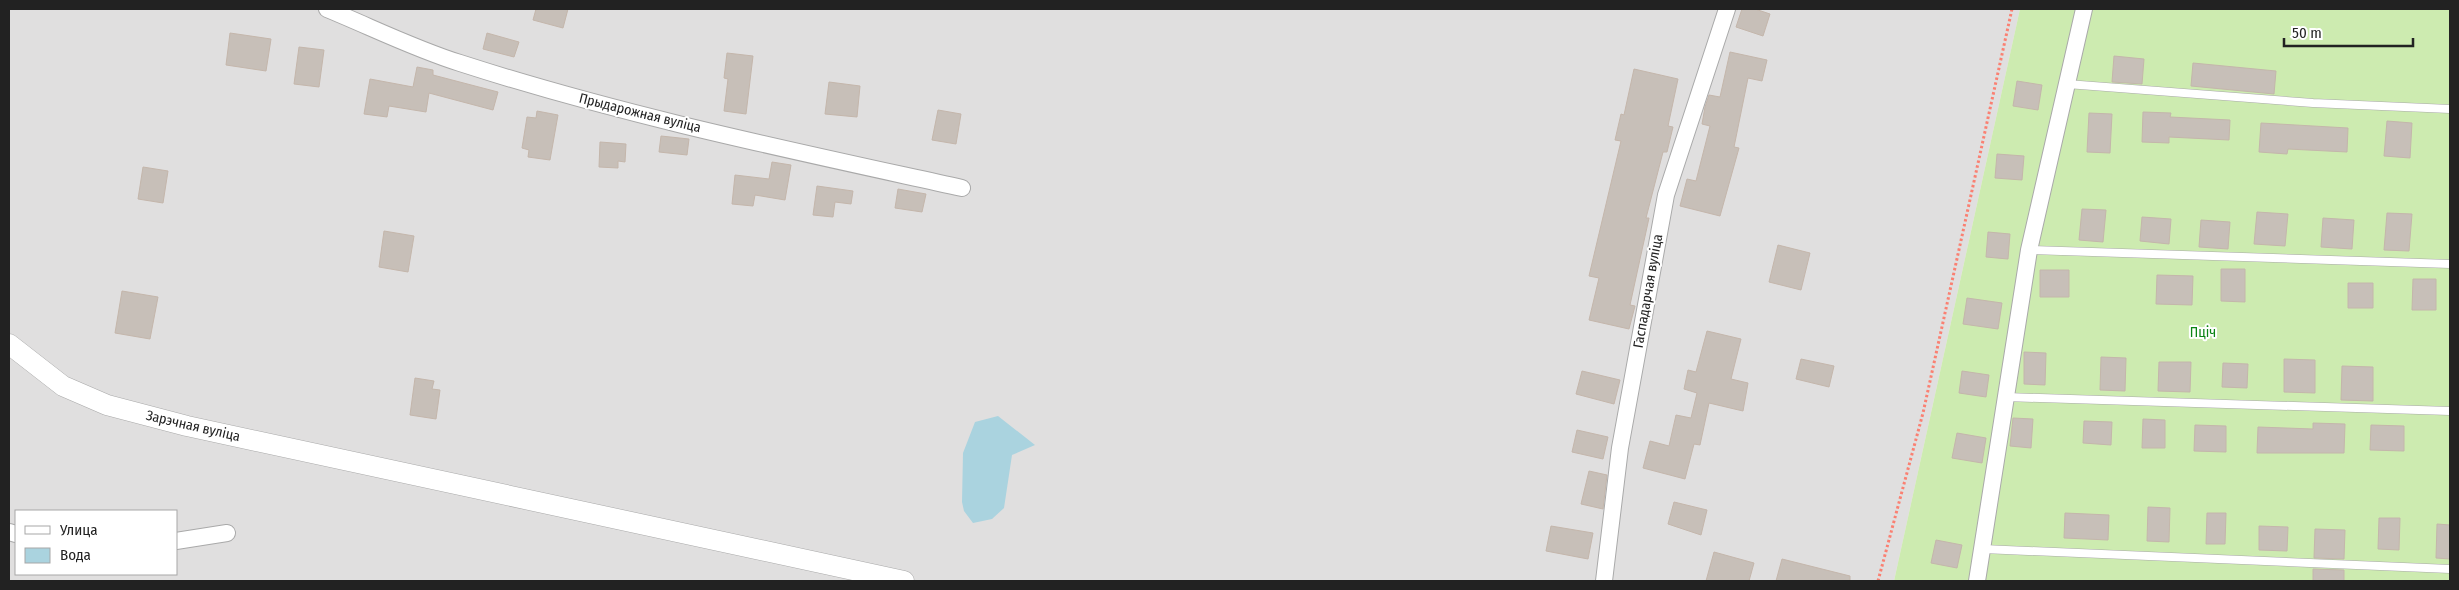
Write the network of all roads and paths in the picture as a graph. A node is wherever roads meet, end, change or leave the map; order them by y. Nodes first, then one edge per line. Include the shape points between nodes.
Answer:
1 (327, 9) edge
2 (1727, 9) edge
3 (2012, 9) edge
4 (2084, 9) edge
5 (2067, 84) junction
6 (2450, 109) edge
7 (962, 188) dead end
8 (2029, 250) junction
9 (2450, 264) edge
10 (9, 344) edge
11 (2006, 397) junction
12 (2450, 411) edge
13 (227, 533) dead end
14 (178, 541) edge
15 (1983, 549) junction
16 (2450, 569) edge
17 (904, 581) edge
18 (1604, 581) edge
19 (1878, 581) edge
20 (1978, 581) edge

1 - 7 street, Прыдарожная вуліца via 458,63 581,98 755,142
2 - 18 street, Гаспадарчая вуліца via 1666,195 1620,448
3 - 19 path via 1923,413
4 - 5 street
5 - 6 lane via 2313,103
5 - 8 street
8 - 9 lane
8 - 11 street
10 - 17 street, Зарэчная вуліца via 63,386 107,406
11 - 12 lane
11 - 15 street
13 - 14 street
15 - 16 lane
15 - 20 street

